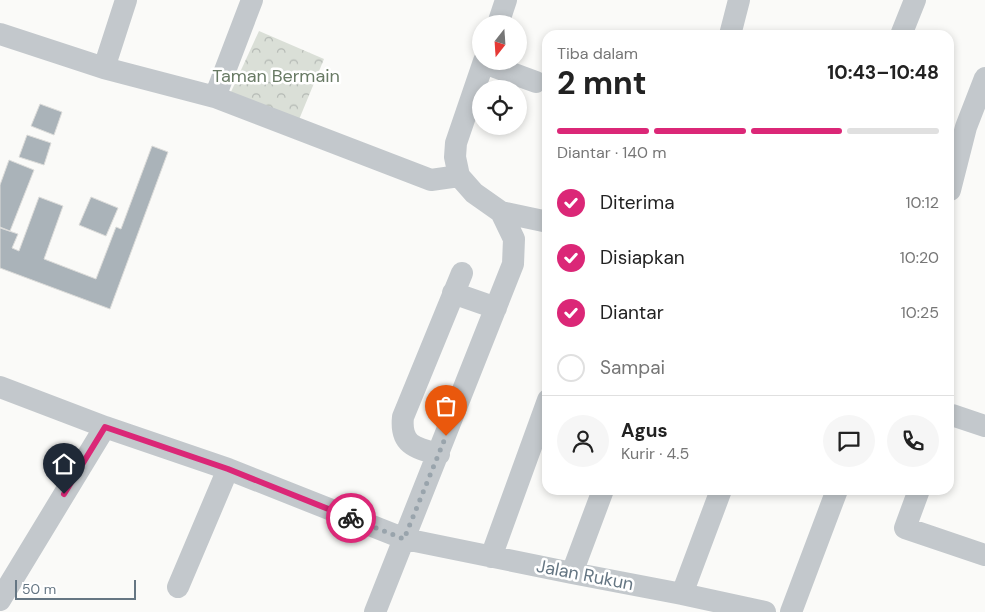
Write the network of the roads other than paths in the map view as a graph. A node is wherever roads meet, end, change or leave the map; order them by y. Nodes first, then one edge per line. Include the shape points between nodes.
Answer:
1 (126, 0) edge
2 (252, 0) edge
3 (740, 0) edge
4 (915, 0) edge
5 (731, 30) edge
6 (903, 30) edge
7 (0, 34) edge
8 (104, 68) junction
9 (481, 70) edge
10 (505, 70) edge
11 (985, 78) edge
12 (536, 82) dead end
13 (214, 97) junction
14 (954, 174) edge
15 (459, 176) junction
16 (501, 212) junction
17 (542, 221) edge
18 (462, 272) dead end
19 (453, 293) junction
20 (496, 308) junction
21 (0, 387) edge
22 (954, 416) edge
23 (542, 417) edge
24 (985, 426) edge
25 (105, 427) junction
26 (438, 454) junction
27 (228, 469) junction
28 (601, 495) edge
29 (719, 495) edge
30 (835, 495) edge
31 (918, 495) edge
32 (404, 539) junction
33 (985, 555) edge
34 (491, 557) junction
35 (572, 573) junction
36 (6, 574) edge
37 (178, 587) dead end
38 (682, 594) junction
39 (0, 600) edge
40 (383, 606) edge
41 (742, 609) edge
42 (765, 612) edge
43 (791, 612) edge

1 - 8 street
2 - 13 street
3 - 5 street
4 - 6 street
7 - 8 street
8 - 13 street
9 - 15 street via 456,143
10 - 12 street
11 - 14 street via 966,127
13 - 15 street via 431,180
15 - 16 street via 474,193
16 - 17 street
16 - 20 street via 514,239 514,256
18 - 19 street
19 - 20 street
19 - 26 street via 402,428 407,441
20 - 26 street
21 - 25 street, Jalan Rukun
22 - 24 street
23 - 34 street
25 - 27 street, Jalan Rukun
25 - 36 street
26 - 32 street
27 - 32 street, Jalan Rukun
27 - 37 street
28 - 35 street
29 - 38 street
30 - 43 street
31 - 33 street via 906,528
32 - 34 street, Jalan Rukun
32 - 40 street
34 - 35 street, Jalan Rukun
35 - 38 street, Jalan Rukun
36 - 39 street
38 - 41 street, Jalan Rukun
41 - 42 street, Jalan Rukun

